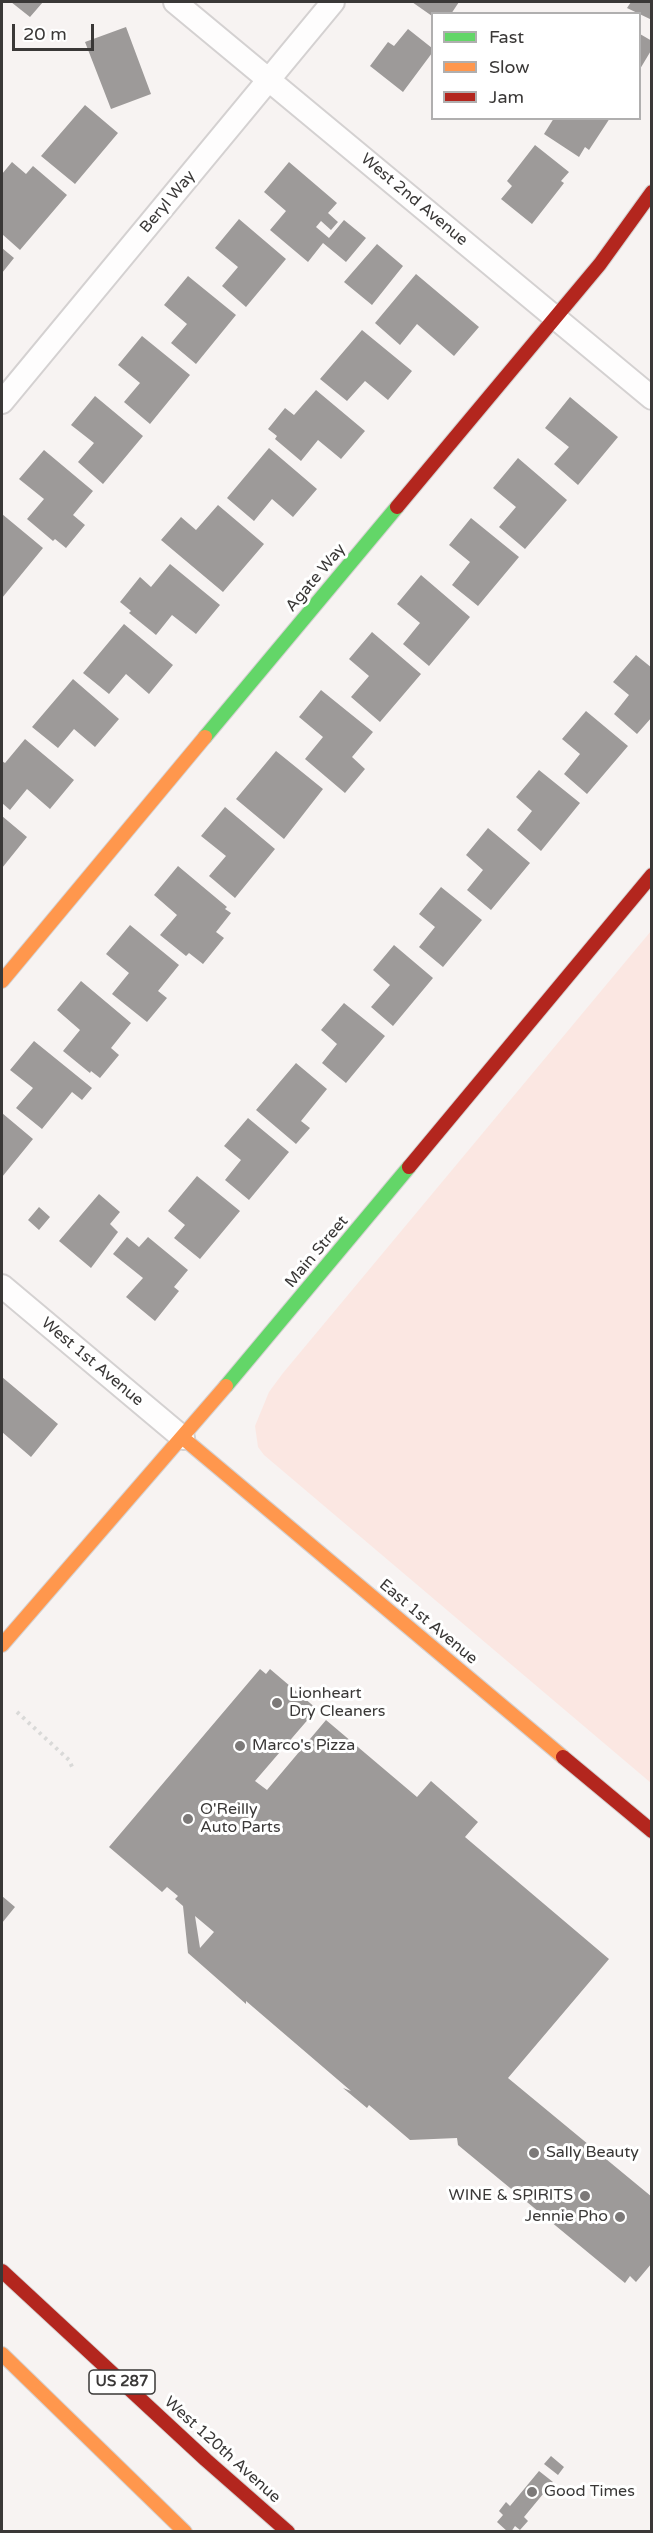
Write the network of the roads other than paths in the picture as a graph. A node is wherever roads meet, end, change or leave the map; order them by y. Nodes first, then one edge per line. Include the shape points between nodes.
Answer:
1 (176, 2) edge
2 (333, 2) edge
3 (270, 80) junction
4 (651, 192) edge
5 (555, 318) junction
6 (651, 398) edge
7 (2, 402) edge
8 (651, 874) edge
9 (2, 981) edge
10 (2, 1286) edge
11 (183, 1438) junction
12 (2, 1645) edge
13 (651, 1831) edge
14 (2, 2271) edge
15 (2, 2354) edge
16 (185, 2532) edge
17 (288, 2532) edge

1 - 3 street, West 2nd Avenue
2 - 3 street, Beryl Way
3 - 5 street, West 2nd Avenue
3 - 7 street, Beryl Way
4 - 5 main road, Agate Way via 600,264
5 - 6 street, West 2nd Avenue
5 - 9 main road, Agate Way
8 - 11 main road, Main Street
10 - 11 street, West 1st Avenue
11 - 12 main road, Main Street
11 - 13 main road, East 1st Avenue
14 - 17 main road, West 120th Avenue / US 287
15 - 16 main road

